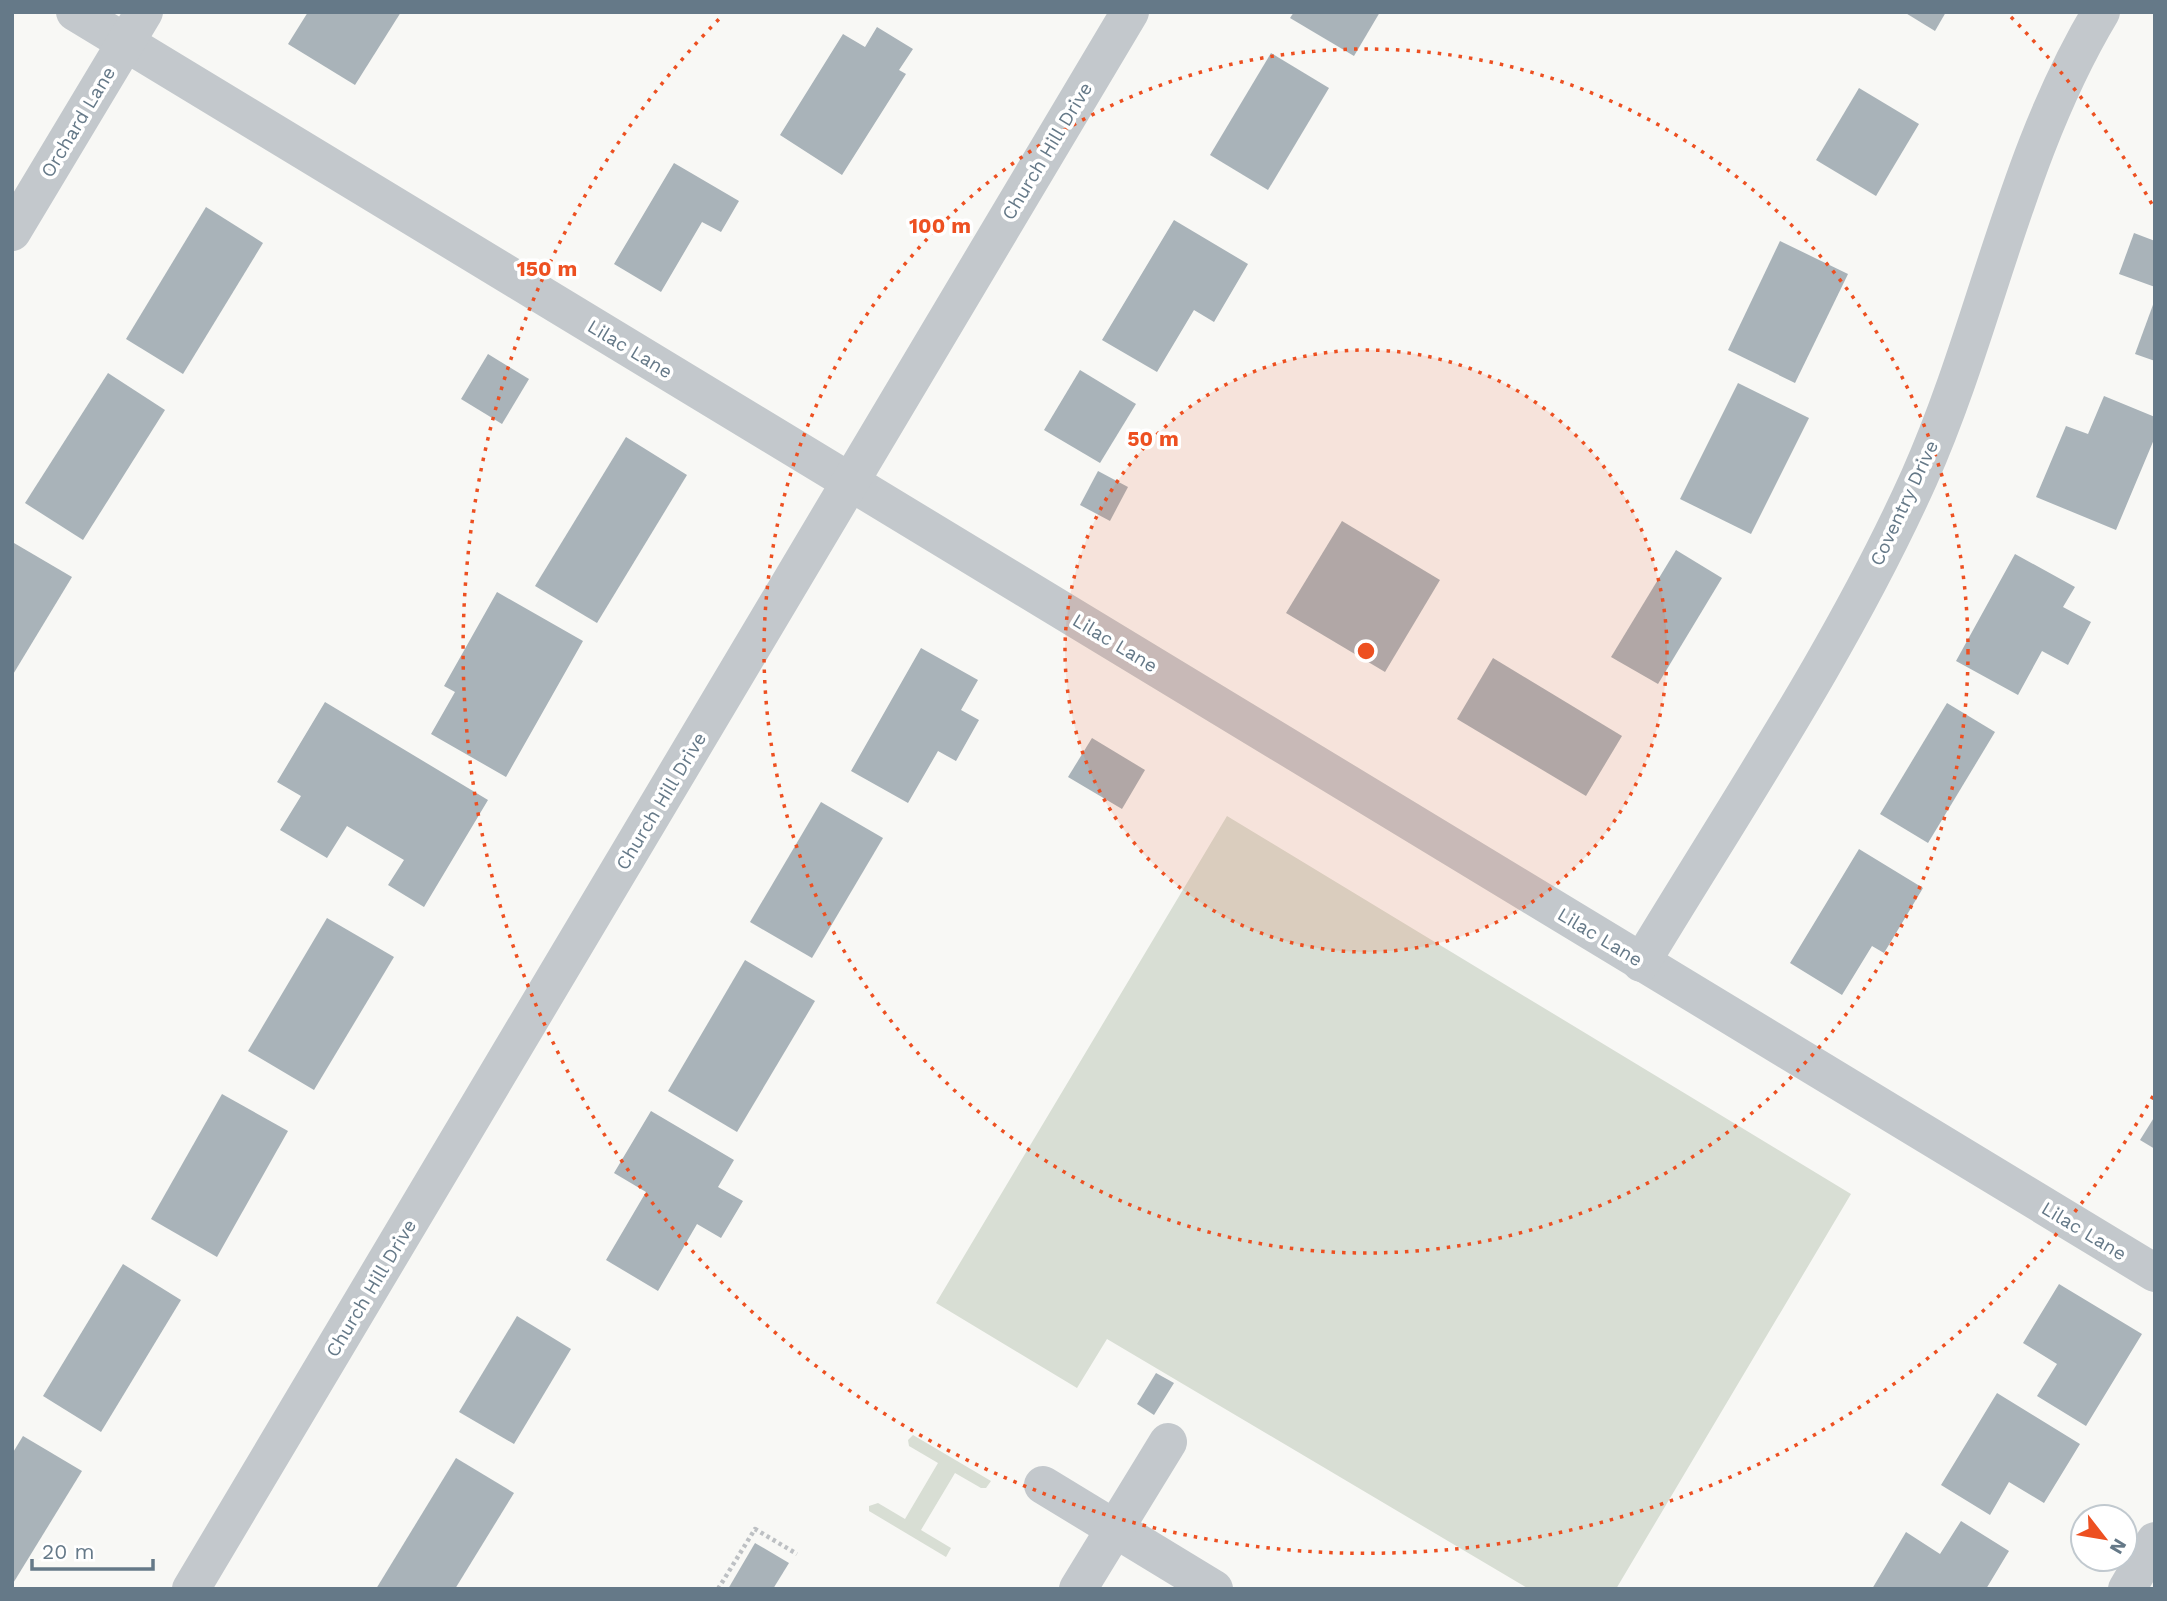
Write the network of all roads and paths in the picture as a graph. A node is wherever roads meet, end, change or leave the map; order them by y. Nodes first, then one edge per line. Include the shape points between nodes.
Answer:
1 (75, 12) edge
2 (1130, 12) edge
3 (2101, 12) edge
4 (135, 28) edge
5 (12, 232) edge
6 (850, 483) junction
7 (1642, 962) junction
8 (2155, 1273) edge
9 (1168, 1442) dead end
10 (1043, 1485) dead end
11 (1114, 1530) junction
12 (2155, 1541) edge
13 (797, 1554) dead end
14 (191, 1589) edge
15 (718, 1589) edge
16 (1079, 1589) edge
17 (1214, 1589) edge
18 (2127, 1589) edge

1 - 4 street, Lilac Lane
2 - 6 street, Church Hill Drive
3 - 7 street, Coventry Drive via 2047,120 2018,192 1953,392 1895,529 1838,635
4 - 5 street, Orchard Lane
4 - 6 street, Lilac Lane
6 - 7 street, Lilac Lane
6 - 14 street, Church Hill Drive
7 - 8 street, Lilac Lane
9 - 11 street
10 - 11 street
11 - 16 street
11 - 17 street
12 - 18 street
13 - 15 path via 755,1529

